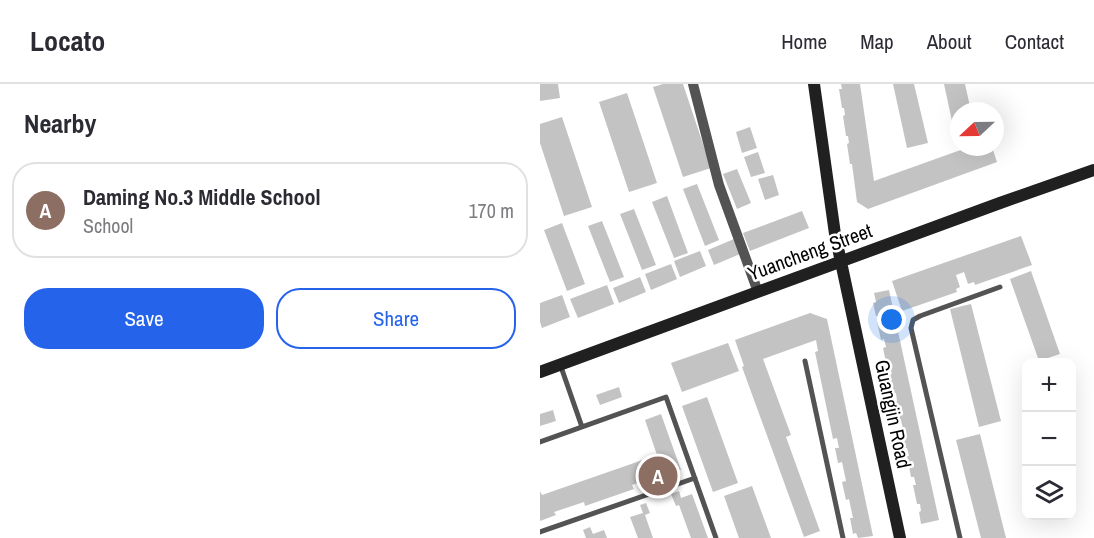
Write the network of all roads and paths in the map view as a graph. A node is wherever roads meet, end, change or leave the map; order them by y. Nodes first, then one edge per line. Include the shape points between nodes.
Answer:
1 (693, 84) edge
2 (814, 84) edge
3 (1094, 170) edge
4 (840, 261) junction
5 (1000, 287) dead end
6 (758, 292) junction
7 (805, 361) dead end
8 (560, 364) junction
9 (540, 372) edge
10 (582, 427) junction
11 (540, 442) edge
12 (695, 478) junction
13 (540, 532) edge
14 (716, 538) edge
15 (843, 538) edge
16 (900, 538) edge
17 (960, 538) edge

1 - 6 street via 719,185
2 - 4 street, Guangjin Road
3 - 4 street, Yuancheng Street
4 - 6 street, Yuancheng Street
4 - 16 street, Guangjin Road
5 - 17 lane via 920,316 913,320 911,328
6 - 8 street, Yuancheng Street
7 - 15 lane
8 - 9 street, Yuancheng Street
8 - 10 lane
10 - 11 lane
10 - 12 lane via 666,397
12 - 13 lane
12 - 14 lane

